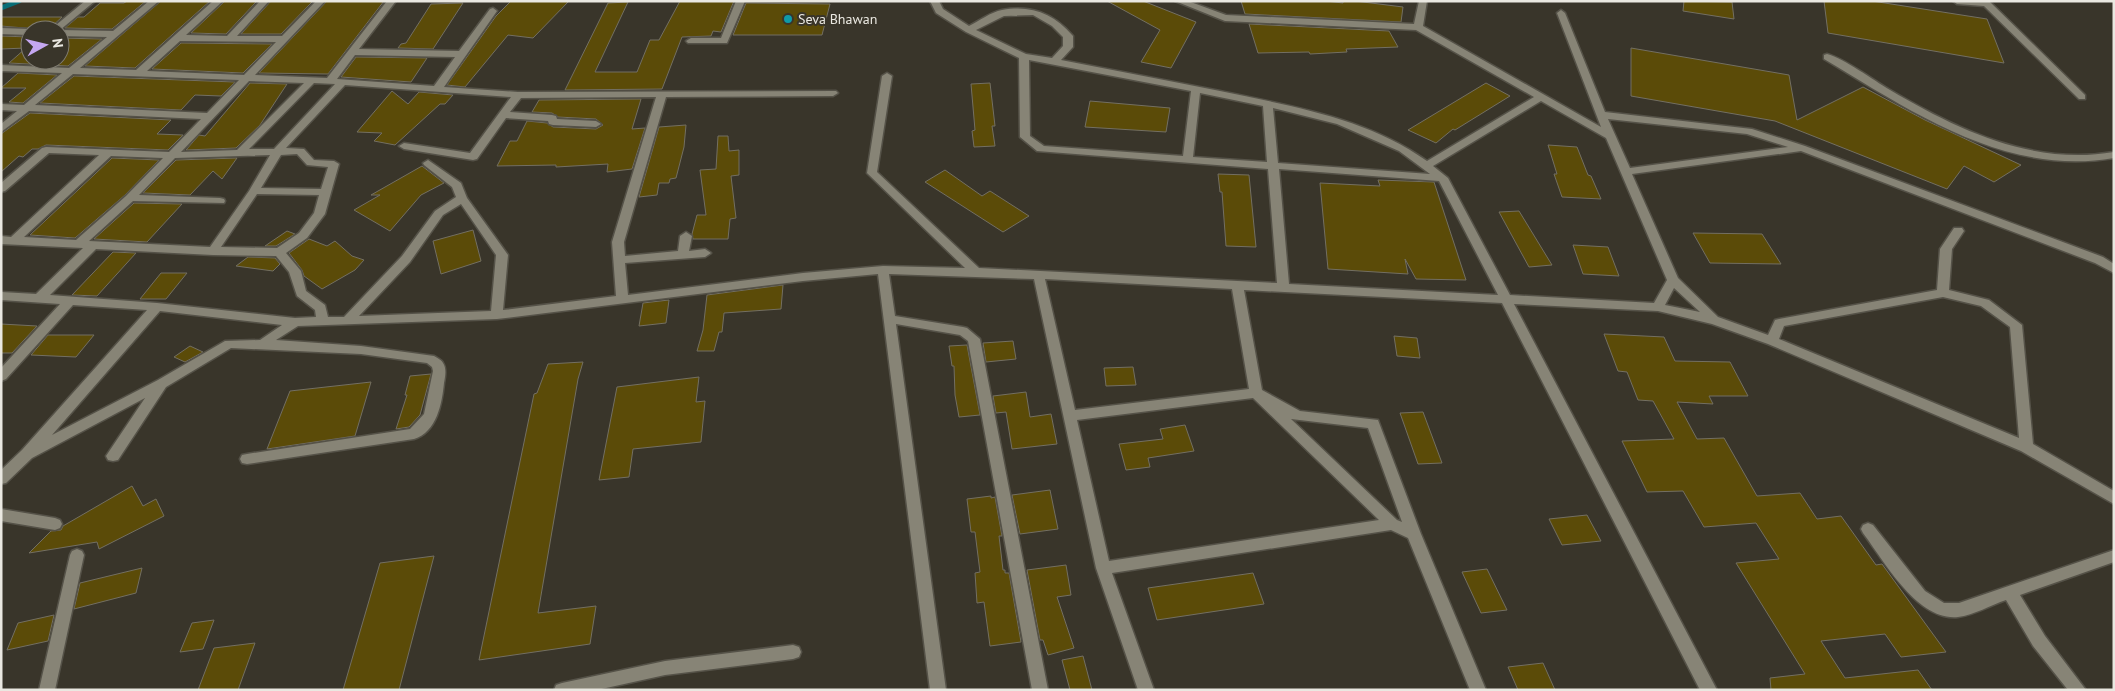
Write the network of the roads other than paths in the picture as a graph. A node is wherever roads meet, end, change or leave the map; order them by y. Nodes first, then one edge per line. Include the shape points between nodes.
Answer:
1 (91, 1) edge
2 (155, 1) edge
3 (219, 1) edge
4 (265, 1) edge
5 (321, 1) edge
6 (392, 1) edge
7 (740, 1) edge
8 (934, 1) edge
9 (1179, 1) edge
10 (1423, 1) edge
11 (1957, 1) edge
12 (1986, 3) edge
13 (493, 11) dead end
14 (1561, 13) dead end
15 (67, 20) edge
16 (1418, 27) junction
17 (969, 30) junction
18 (1, 31) edge
19 (20, 32) edge
20 (70, 33) edge
21 (117, 34) junction
22 (179, 38) junction
23 (229, 39) junction
24 (285, 39) junction
25 (691, 41) dead end
26 (352, 52) junction
27 (462, 54) junction
28 (1024, 57) junction
29 (1827, 57) dead end
30 (1054, 61) junction
31 (1, 68) edge
32 (74, 71) junction
33 (139, 73) junction
34 (887, 76) dead end
35 (248, 77) junction
36 (312, 80) junction
37 (330, 81) junction
38 (342, 82) junction
39 (437, 89) junction
40 (1196, 89) junction
41 (833, 93) dead end
42 (518, 95) junction
43 (662, 95) junction
44 (1542, 96) junction
45 (2082, 97) dead end
46 (1268, 104) junction
47 (1, 107) edge
48 (28, 108) junction
49 (1602, 115) junction
50 (209, 116) junction
51 (504, 116) junction
52 (596, 124) dead end
53 (1, 129) edge
54 (1610, 136) junction
55 (404, 146) dead end
56 (1801, 148) junction
57 (277, 152) junction
58 (108, 153) junction
59 (240, 153) junction
60 (170, 155) junction
61 (2114, 155) edge
62 (1188, 159) junction
63 (428, 163) dead end
64 (1274, 165) junction
65 (1426, 166) junction
66 (1626, 172) junction
67 (1443, 178) junction
68 (1, 189) edge
69 (254, 191) junction
70 (325, 192) junction
71 (130, 198) junction
72 (462, 198) junction
73 (220, 201) dead end
74 (1958, 231) dead end
75 (686, 236) dead end
76 (7, 240) edge
77 (79, 244) junction
78 (93, 245) junction
79 (213, 251) junction
80 (279, 252) junction
81 (705, 254) dead end
82 (683, 256) junction
83 (620, 260) junction
84 (882, 270) junction
85 (2114, 270) edge
86 (976, 272) junction
87 (1039, 277) junction
88 (1673, 280) junction
89 (1237, 285) junction
90 (1284, 287) junction
91 (1943, 293) junction
92 (1, 296) edge
93 (40, 298) junction
94 (71, 300) junction
95 (622, 300) junction
96 (1505, 300) junction
97 (1658, 306) junction
98 (157, 307) junction
99 (498, 315) junction
100 (889, 318) junction
101 (1715, 320) junction
102 (322, 321) junction
103 (347, 321) junction
104 (295, 322) junction
105 (1772, 341) junction
106 (262, 344) junction
107 (1, 376) edge
108 (163, 383) junction
109 (1256, 393) junction
110 (1069, 416) junction
111 (2026, 447) junction
112 (27, 454) junction
113 (113, 456) dead end
114 (247, 459) dead end
115 (1, 480) edge
116 (2114, 498) edge
117 (1, 515) edge
118 (54, 524) dead end
119 (1392, 524) junction
120 (1868, 529) dead end
121 (1414, 534) junction
122 (77, 555) dead end
123 (2114, 556) edge
124 (1103, 568) junction
125 (2010, 593) junction
126 (793, 652) dead end
127 (47, 690) edge
128 (562, 690) edge
129 (938, 690) edge
130 (1040, 690) edge
131 (1146, 690) edge
132 (1478, 690) edge
133 (1708, 690) edge
134 (2078, 690) edge

1 - 15 street
2 - 21 street
3 - 22 street
4 - 23 street
5 - 24 street
6 - 26 street
7 - 25 street via 724,41
8 - 17 street via 939,11
9 - 16 street via 1225,18
10 - 16 street
11 - 12 street
12 - 45 street
13 - 27 street
14 - 49 street
16 - 44 street
17 - 28 street
17 - 30 street via 1002,13 1035,12 1068,36 1068,47
18 - 19 street
20 - 21 street
21 - 32 street
22 - 23 street
22 - 33 street
23 - 24 street
24 - 35 street
26 - 27 street
26 - 37 street
27 - 39 street
28 - 30 street
28 - 62 street via 1025,137 1041,149
29 - 61 street via 1949,128 1994,146 2034,156 2060,158
30 - 40 street
31 - 32 street
32 - 33 street
32 - 48 street
33 - 35 street
34 - 86 street via 872,173
35 - 36 street
35 - 50 street
36 - 37 street
36 - 59 street
37 - 38 street
38 - 39 street
38 - 57 street
39 - 42 street
40 - 46 street
40 - 62 street
41 - 43 street
42 - 43 street
42 - 51 street
43 - 83 street via 618,242
44 - 54 street
44 - 65 street
46 - 64 street
46 - 65 street via 1341,122 1403,149
47 - 48 street
48 - 50 street
48 - 53 street
49 - 54 street
49 - 56 street via 1748,131
50 - 60 street
51 - 52 street
51 - 55 street via 473,157
54 - 66 street
56 - 66 street
56 - 85 street via 2099,260
57 - 59 street
57 - 69 street
57 - 70 street via 300,150 312,163 334,164
58 - 60 street
58 - 68 street via 46,150
58 - 76 street
59 - 60 street
60 - 71 street
62 - 64 street
63 - 72 street via 457,186
64 - 67 street
64 - 90 street
65 - 67 street
66 - 88 street
67 - 96 street
69 - 70 street
69 - 79 street
70 - 80 street via 319,214 304,235
71 - 73 street
71 - 77 street
72 - 99 street via 502,255
72 - 103 street via 439,213 406,259
74 - 91 street via 1946,248
75 - 82 street
76 - 77 street
77 - 78 street
78 - 79 street
78 - 93 street
79 - 80 street
80 - 102 street via 295,271 301,293 322,308
81 - 82 street
82 - 83 street
83 - 95 street
84 - 86 street
84 - 95 street
84 - 100 street
86 - 87 street
87 - 89 street
87 - 110 street
88 - 97 street
88 - 101 street
89 - 90 street
89 - 109 street
90 - 96 street
91 - 105 street via 1779,323
91 - 111 street via 1985,303 2016,325
92 - 93 street
93 - 94 street
94 - 98 street
94 - 107 street
95 - 99 street
96 - 97 street
96 - 133 street
97 - 101 street
98 - 104 street
98 - 112 street
99 - 103 street
100 - 129 street
100 - 130 street via 963,331 974,339
101 - 105 street
102 - 103 street
102 - 104 street
104 - 106 street
105 - 111 street
106 - 108 street via 229,344
106 - 114 street via 362,350 430,359 438,365 439,371 432,414 425,426 414,434
108 - 112 street
108 - 113 street
109 - 110 street
109 - 119 street
109 - 121 street via 1297,416 1373,424
110 - 124 street
111 - 116 street
112 - 115 street
117 - 118 street
119 - 121 street
119 - 124 street
120 - 125 street via 1920,596 1942,609 1959,610
121 - 132 street
122 - 127 street
123 - 125 street
124 - 131 street
125 - 134 street via 2043,647
126 - 128 street via 665,668

